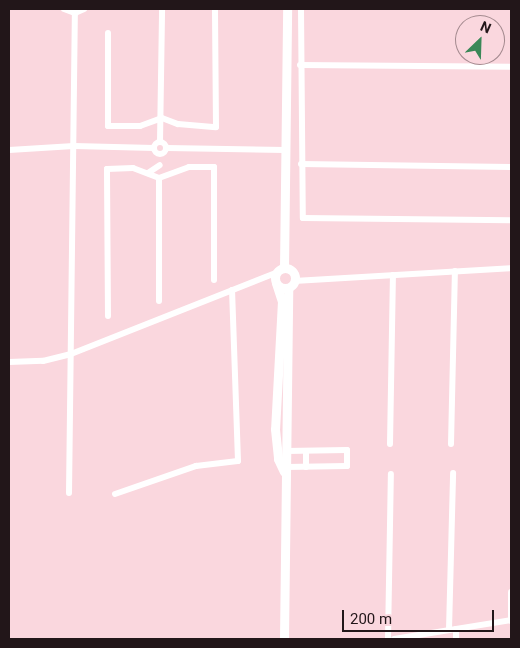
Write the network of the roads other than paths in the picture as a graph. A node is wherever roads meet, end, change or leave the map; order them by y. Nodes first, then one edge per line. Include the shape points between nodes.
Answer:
1 (64, 9) edge
2 (84, 9) edge
3 (162, 9) edge
4 (215, 9) edge
5 (287, 9) edge
6 (301, 9) edge
7 (75, 13) junction
8 (108, 33) dead end
9 (300, 65) junction
10 (511, 67) edge
11 (162, 118) junction
12 (160, 142) junction
13 (74, 146) junction
14 (154, 148) junction
15 (166, 148) junction
16 (9, 150) edge
17 (285, 150) junction
18 (160, 154) junction
19 (301, 164) junction
20 (160, 165) junction
21 (511, 167) edge
22 (148, 173) junction
23 (170, 174) junction
24 (159, 178) junction
25 (511, 220) edge
26 (284, 268) junction
27 (511, 268) edge
28 (454, 272) junction
29 (276, 273) junction
30 (393, 275) junction
31 (214, 280) dead end
32 (276, 283) junction
33 (291, 285) junction
34 (232, 290) junction
35 (159, 301) dead end
36 (108, 316) dead end
37 (71, 354) junction
38 (9, 362) edge
39 (390, 444) dead end
40 (451, 444) dead end
41 (286, 451) junction
42 (306, 451) junction
43 (306, 467) junction
44 (286, 471) junction
45 (452, 473) dead end
46 (391, 474) dead end
47 (70, 493) dead end
48 (116, 494) dead end
49 (511, 592) edge
50 (511, 620) edge
51 (452, 630) junction
52 (432, 636) edge
53 (284, 639) edge
54 (388, 639) edge
55 (394, 639) edge
56 (456, 639) edge

1 - 7 street
2 - 7 street
3 - 11 street
4 - 11 street via 216,127 178,124
5 - 17 street
6 - 9 street
7 - 13 street
8 - 11 street via 108,126 140,126
9 - 10 street
9 - 19 street
11 - 12 street
12 - 14 street
12 - 15 street
13 - 14 street
13 - 16 street
13 - 37 street
14 - 18 street
15 - 17 street
15 - 18 street
17 - 26 street
18 - 20 street
19 - 21 street
19 - 25 street via 302,218
20 - 22 street
20 - 23 street
22 - 24 street
22 - 36 street via 133,168 107,169
23 - 24 street
23 - 31 street via 189,167 214,167
24 - 35 street
26 - 29 street
26 - 33 street via 292,271
27 - 28 street
28 - 30 street
28 - 40 street
29 - 32 street
29 - 34 street
30 - 33 street
30 - 39 street
32 - 33 street
32 - 44 street via 282,300 275,429 278,459
33 - 41 street
34 - 37 street
34 - 48 street via 238,461 196,466
37 - 38 street via 43,361
37 - 47 street
41 - 42 street
41 - 44 street
42 - 43 street
42 - 43 street via 347,450 347,466
43 - 44 street
44 - 53 street
45 - 51 street
46 - 54 street
49 - 50 street
50 - 51 street
51 - 52 street
51 - 56 street
52 - 55 street

